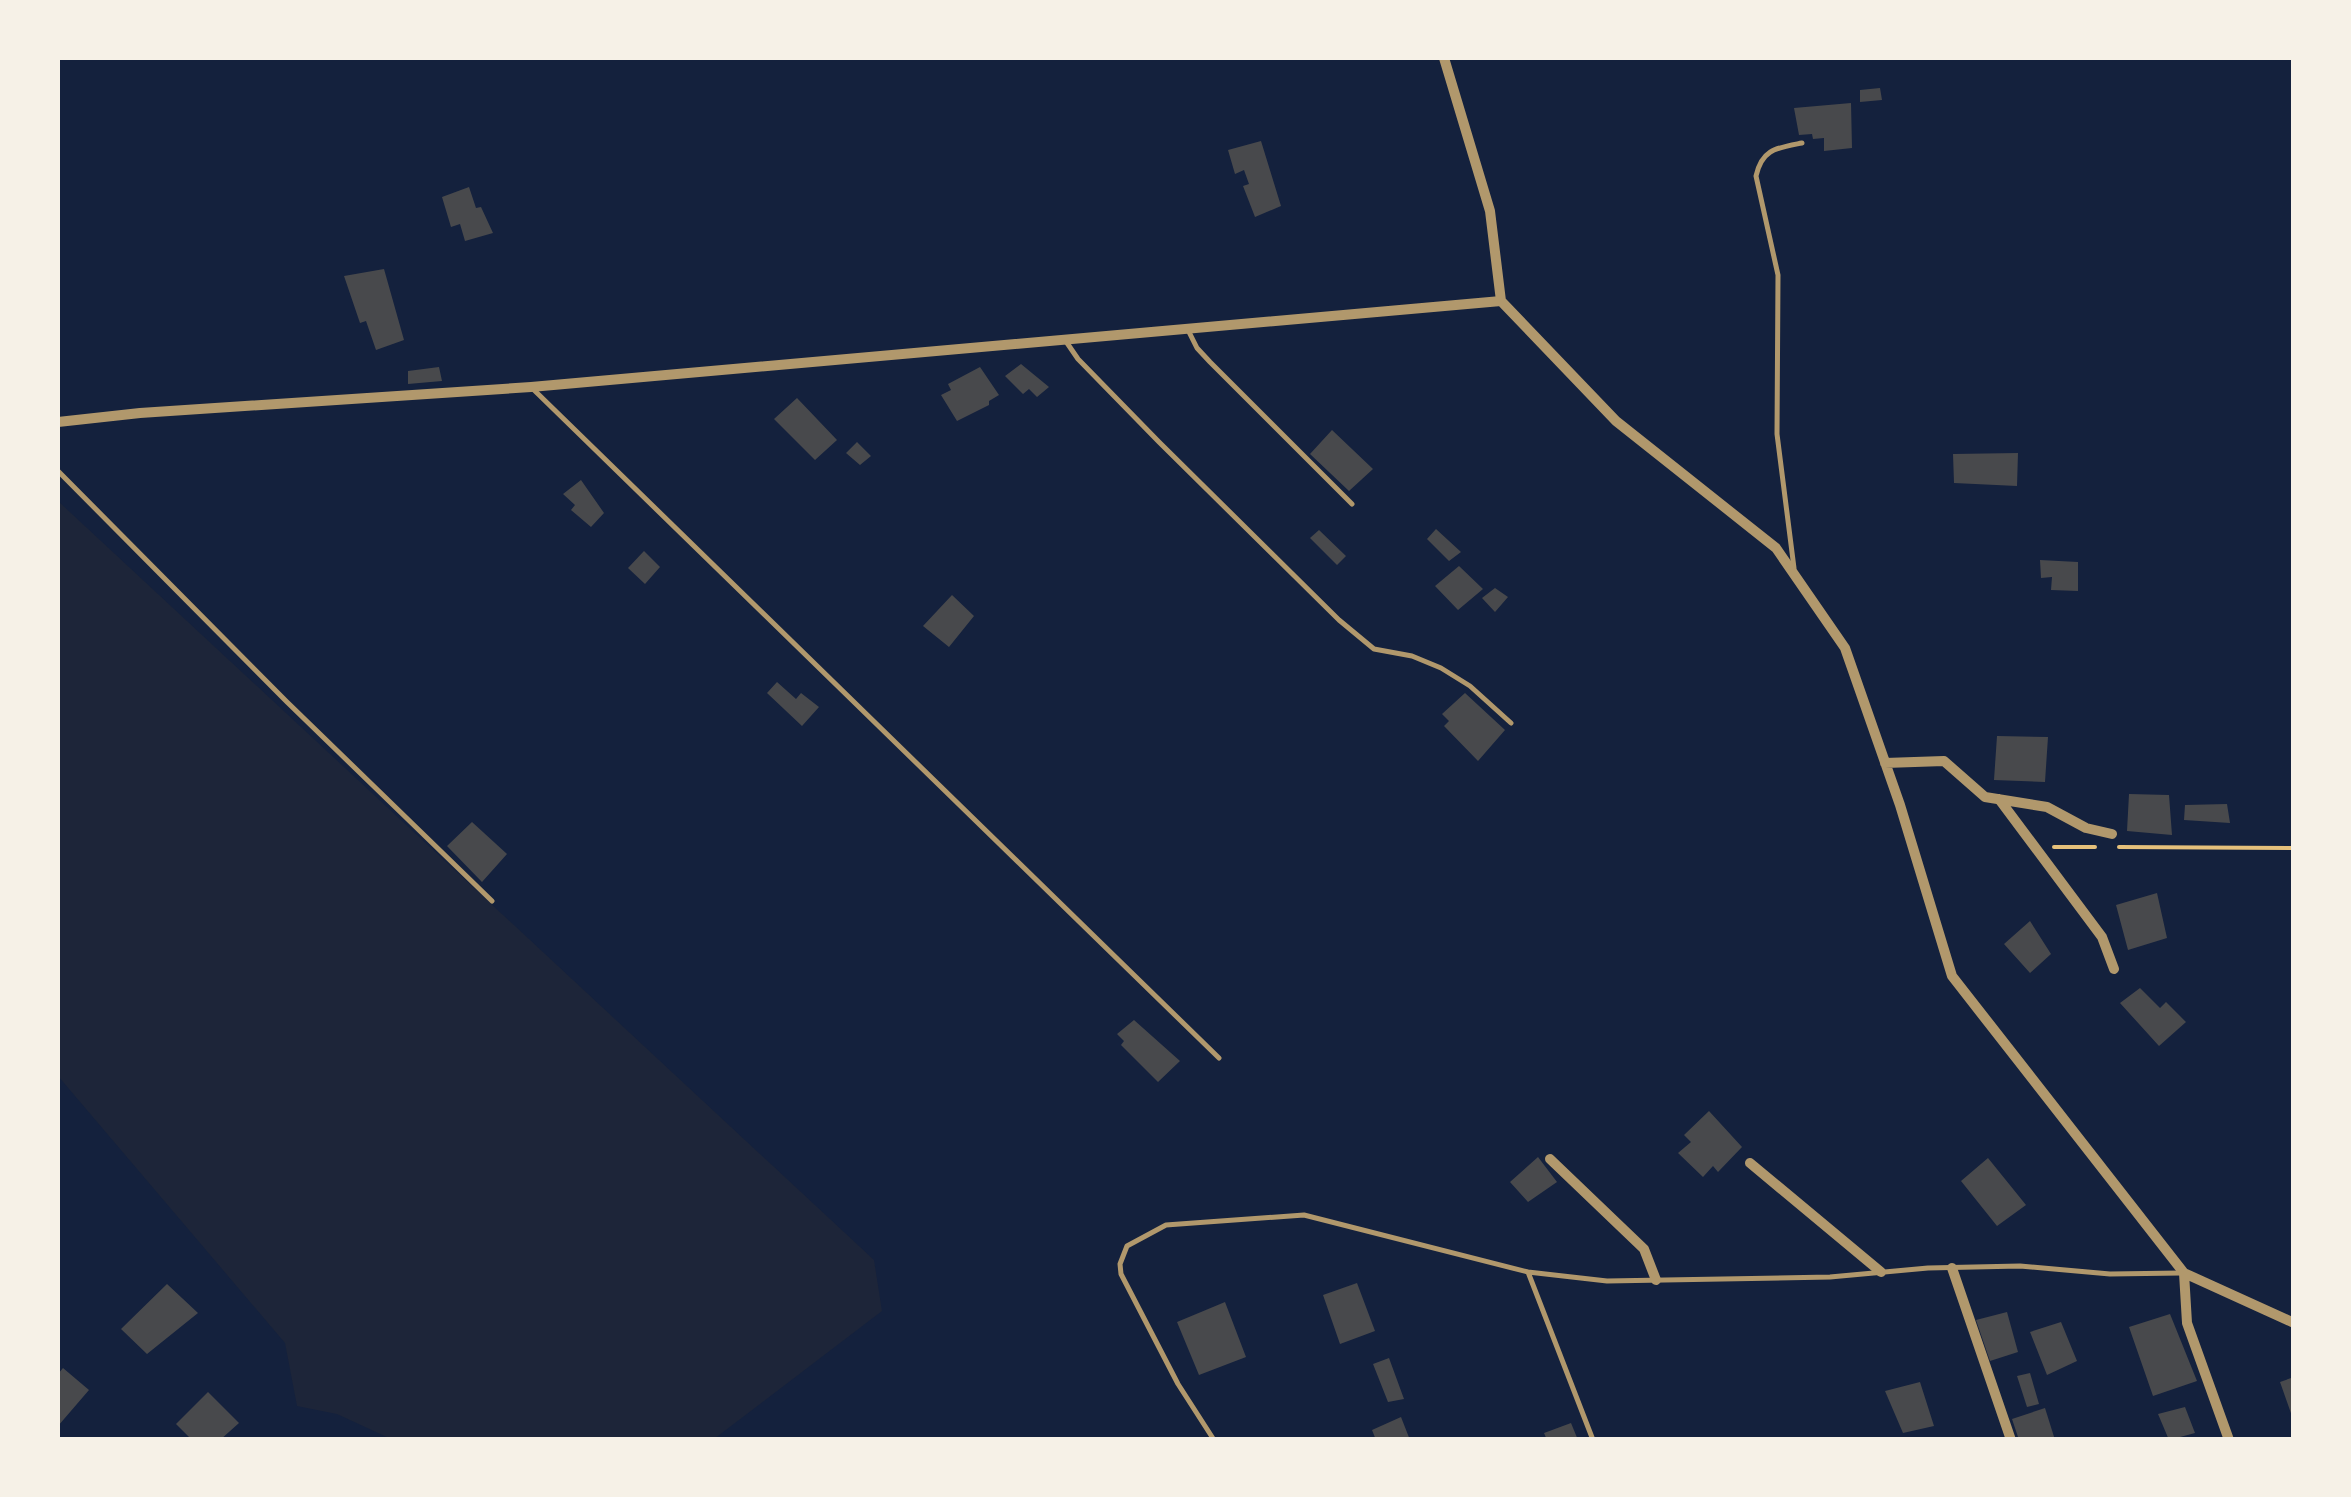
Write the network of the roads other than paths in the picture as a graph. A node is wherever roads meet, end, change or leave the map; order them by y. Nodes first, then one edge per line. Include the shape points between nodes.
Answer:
1 (1444, 58) edge
2 (1802, 144) dead end
3 (1501, 301) junction
4 (1186, 327) junction
5 (1063, 338) junction
6 (530, 387) junction
7 (58, 422) edge
8 (58, 471) edge
9 (1352, 504) dead end
10 (1795, 576) junction
11 (1511, 722) dead end
12 (1885, 763) junction
13 (1999, 799) junction
14 (2112, 834) dead end
15 (492, 901) dead end
16 (2114, 969) dead end
17 (1219, 1058) dead end
18 (1550, 1159) dead end
19 (1750, 1163) dead end
20 (1952, 1268) junction
21 (1528, 1272) junction
22 (1881, 1272) junction
23 (2184, 1274) junction
24 (1656, 1280) junction
25 (2294, 1324) edge
26 (1214, 1440) edge
27 (1593, 1440) edge
28 (2011, 1440) edge
29 (2229, 1440) edge

1 - 3 street via 1490,212
2 - 10 lane via 1768,150 1756,176 1778,275 1776,434
3 - 4 street
3 - 10 street via 1616,420 1776,548
4 - 5 street
4 - 9 lane via 1196,348
5 - 6 street
5 - 11 lane via 1339,620 1374,648 1441,668
6 - 7 street
6 - 17 lane
8 - 15 lane
10 - 12 street via 1845,648
12 - 13 street via 1944,760 1984,797
12 - 23 street via 1952,976
13 - 14 street via 2047,806
13 - 16 street via 2102,937
18 - 24 street via 1644,1248
19 - 22 street
20 - 22 lane
20 - 23 lane
20 - 28 street
21 - 24 lane via 1607,1282
21 - 26 lane via 1304,1215 1166,1225 1126,1246 1121,1274
21 - 27 lane
22 - 24 lane
23 - 25 street
23 - 29 street via 2188,1323

